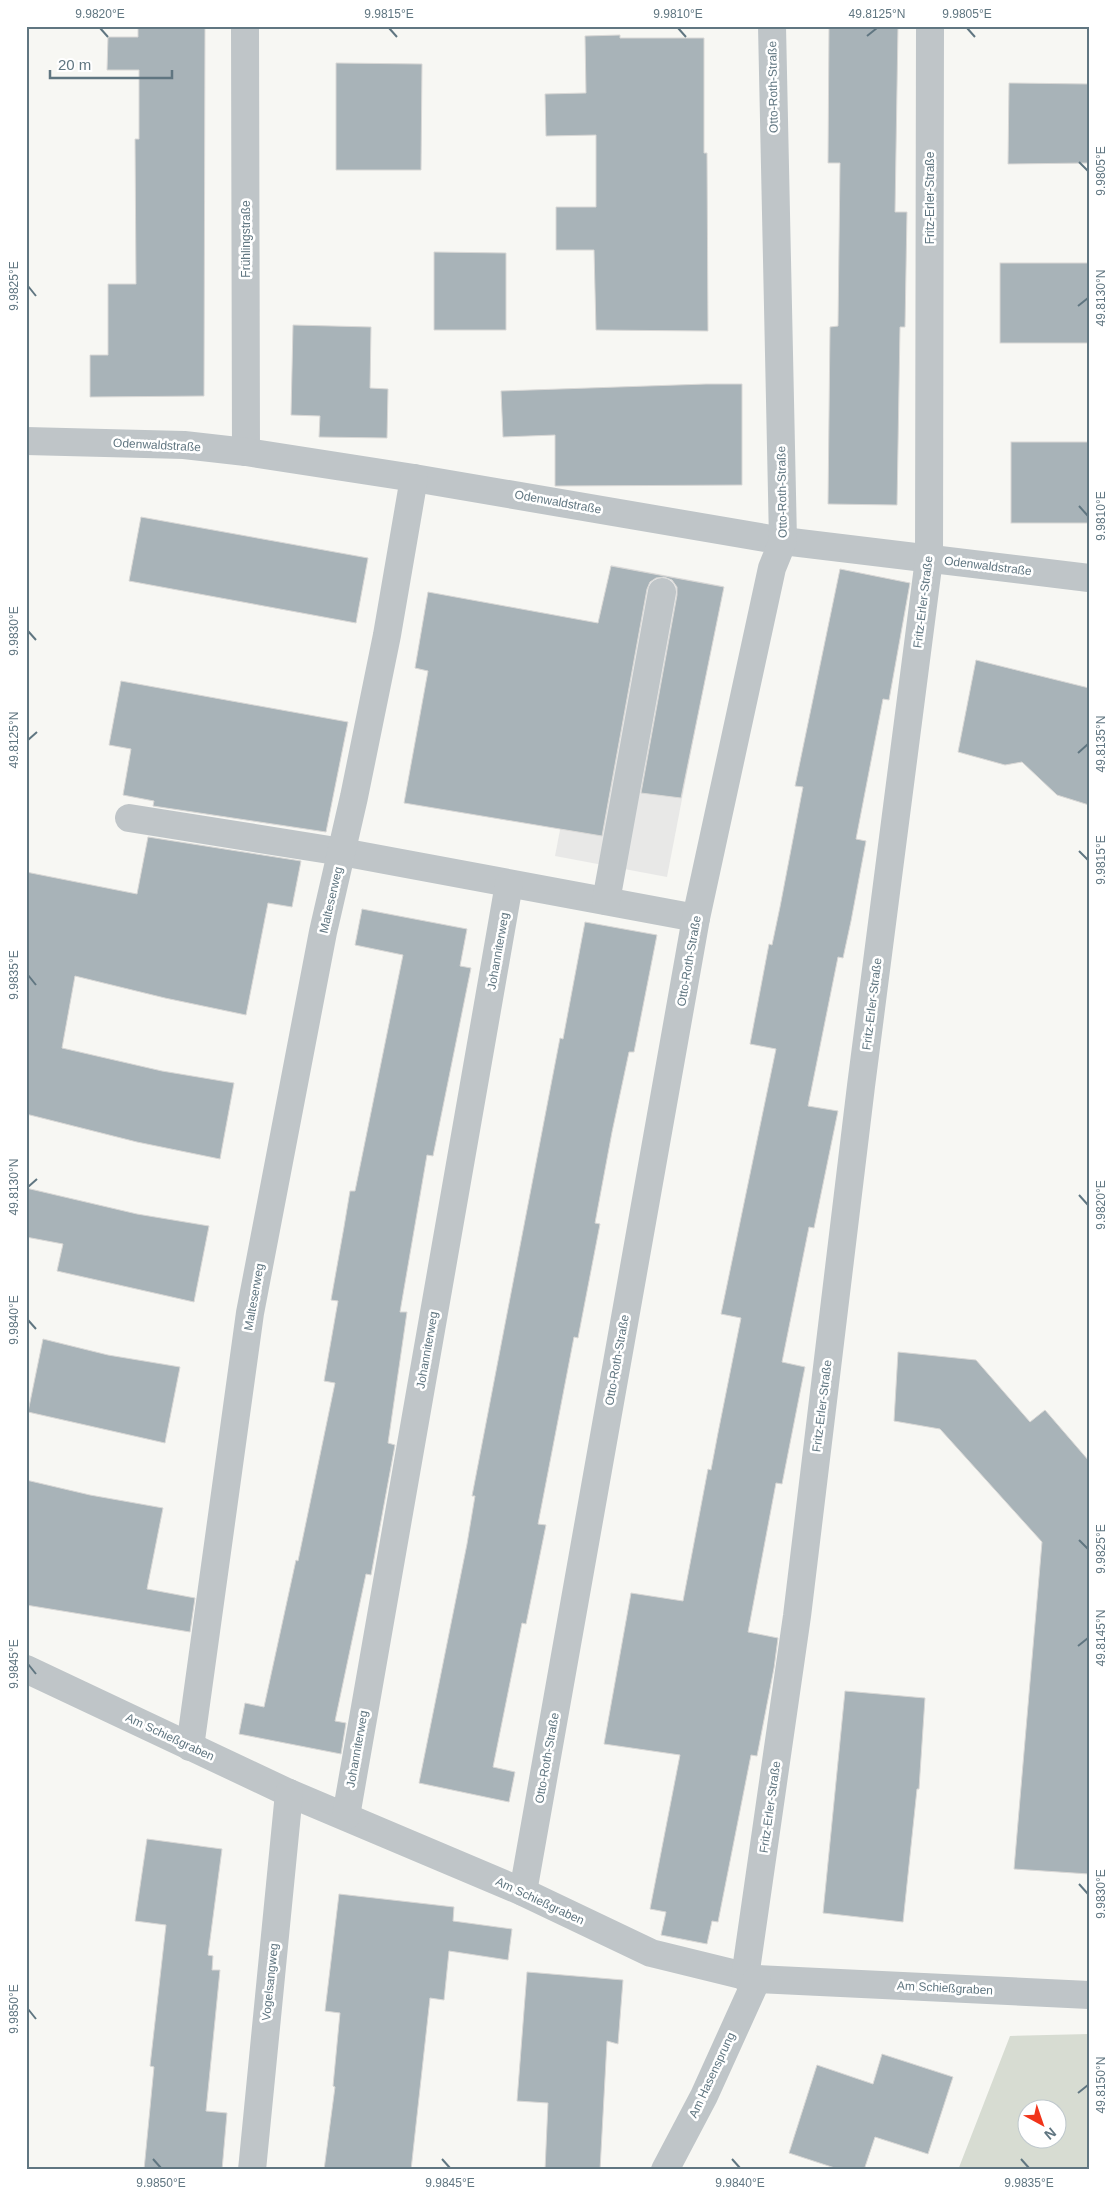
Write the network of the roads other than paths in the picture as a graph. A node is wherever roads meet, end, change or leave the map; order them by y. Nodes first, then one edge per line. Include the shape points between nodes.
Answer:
1 (245, 26) edge
2 (772, 26) edge
3 (930, 26) edge
4 (26, 441) edge
5 (246, 452) junction
6 (414, 478) junction
7 (783, 541) junction
8 (930, 559) junction
9 (1089, 578) edge
10 (662, 592) dead end
11 (129, 818) dead end
12 (342, 852) junction
13 (509, 884) junction
14 (606, 901) junction
15 (696, 918) junction
16 (26, 1669) edge
17 (190, 1747) junction
18 (289, 1794) junction
19 (346, 1816) junction
20 (523, 1892) junction
21 (751, 1978) junction
22 (1089, 1995) edge
23 (252, 2170) edge
24 (665, 2170) edge

1 - 5 street, Frühlingstraße
2 - 7 street, Otto-Roth-Straße
3 - 8 street, Fritz-Erler-Straße
4 - 5 street, Odenwaldstraße via 184,445
5 - 6 street, Odenwaldstraße
6 - 7 street, Odenwaldstraße
6 - 12 street, Malteserweg via 387,635
7 - 8 street, Odenwaldstraße
7 - 15 street, Otto-Roth-Straße via 772,568
8 - 9 street, Odenwaldstraße
8 - 21 street, Fritz-Erler-Straße
10 - 14 street
11 - 12 street, Malteserweg
12 - 13 street, Malteserweg
12 - 17 street, Malteserweg via 323,932 250,1313
13 - 14 street, Malteserweg
13 - 19 street, Johanniterweg
14 - 15 street, Malteserweg
15 - 20 street, Otto-Roth-Straße
16 - 17 street, Am Schießgraben
17 - 18 street, Am Schießgraben
18 - 19 street, Am Schießgraben
18 - 23 street, Vogelsangweg
19 - 20 street, Am Schießgraben
20 - 21 street, Am Schießgraben via 651,1953
21 - 22 street, Am Schießgraben
21 - 24 street, Am Hasensprung via 704,2096

